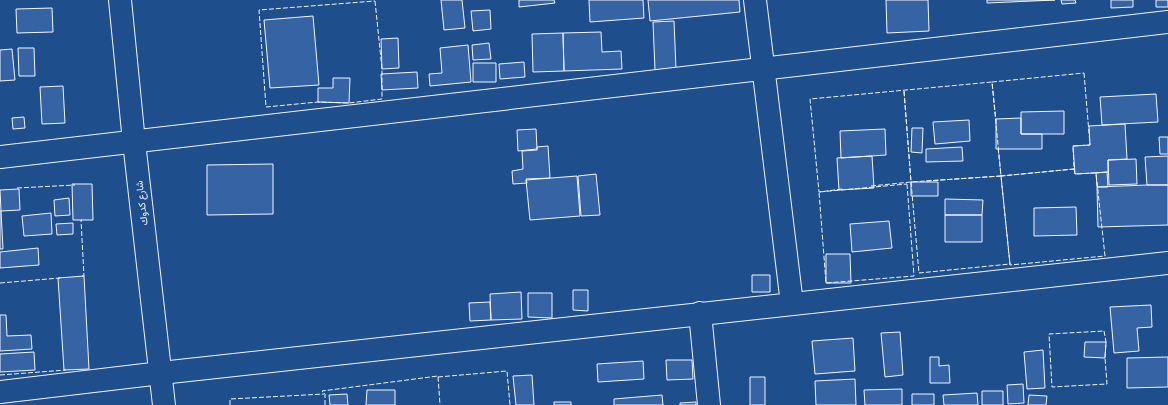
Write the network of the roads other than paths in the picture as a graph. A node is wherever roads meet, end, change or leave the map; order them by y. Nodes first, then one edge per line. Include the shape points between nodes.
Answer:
1 (120, 0) edge
2 (755, 0) edge
3 (1168, 22) edge
4 (764, 68) junction
5 (134, 142) junction
6 (0, 157) edge
7 (1168, 263) edge
8 (792, 304) junction
9 (700, 313) junction
10 (161, 373) junction
11 (0, 392) edge
12 (164, 405) edge
13 (710, 405) edge

1 - 5 street, شارع كدوك
2 - 4 street
3 - 4 street
4 - 5 street
4 - 8 street
5 - 6 street
5 - 10 street, شارع كدوك
7 - 8 street
8 - 9 street
9 - 10 street
9 - 13 street
10 - 11 street
10 - 12 street, شارع كدوك

